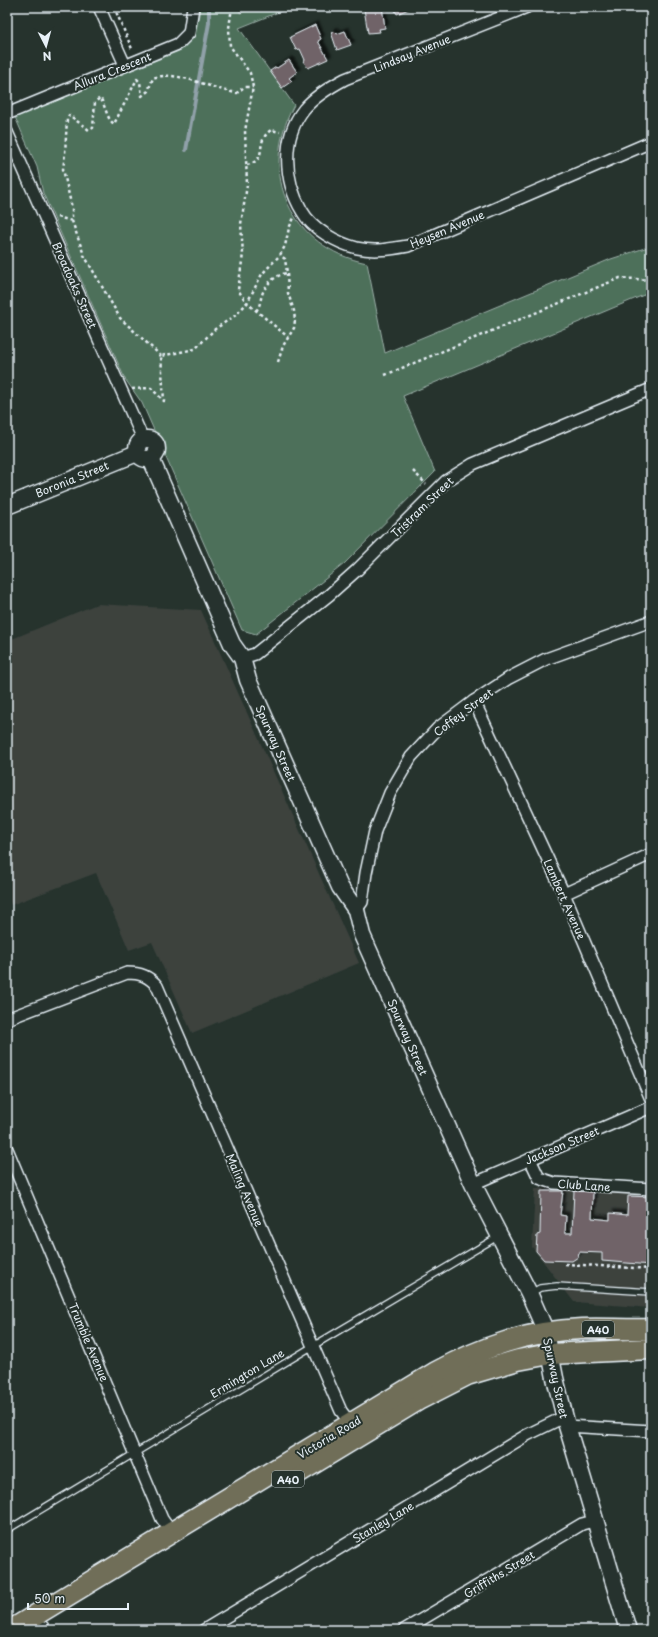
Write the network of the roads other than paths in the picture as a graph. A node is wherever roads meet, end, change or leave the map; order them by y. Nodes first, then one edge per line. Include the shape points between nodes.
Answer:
1 (99, 7) edge
2 (193, 7) edge
3 (527, 7) edge
4 (125, 65) junction
5 (303, 110) joint
6 (7, 114) edge
7 (7, 132) edge
8 (651, 142) edge
9 (651, 389) edge
10 (144, 451) junction
11 (7, 506) edge
12 (651, 621) edge
13 (242, 658) junction
14 (474, 701) junction
15 (651, 854) edge
16 (564, 894) junction
17 (356, 910) junction
18 (7, 1019) edge
19 (651, 1099) edge
20 (651, 1107) edge
21 (7, 1149) edge
22 (530, 1159) junction
23 (473, 1184) junction
24 (651, 1189) edge
25 (499, 1236) junction
26 (651, 1292) edge
27 (529, 1293) junction
28 (651, 1329) edge
29 (546, 1332) junction
30 (313, 1346) junction
31 (651, 1349) edge
32 (550, 1354) junction
33 (565, 1422) junction
34 (351, 1424) junction
35 (651, 1431) edge
36 (136, 1453) junction
37 (594, 1521) junction
38 (7, 1530) edge
39 (172, 1533) junction
40 (41, 1629) edge
41 (11, 1630) edge
42 (204, 1630) edge
43 (404, 1630) edge
44 (628, 1630) edge

1 - 4 street
2 - 4 street, Allura Crescent via 189,33 178,44
3 - 5 street, Lindsay Avenue via 345,79 324,91
4 - 6 street, Allura Crescent
5 - 8 street, Heysen Avenue via 291,134 287,162 291,186 302,212 313,224 332,238 357,248 380,250 408,246
7 - 10 street, Broadoaks Street via 122,390
9 - 13 street, Tristram Street via 474,464 446,481 329,595 255,654
10 - 11 street, Boronia Street
10 - 13 street, Spurway Street via 232,644
12 - 14 street, Coffey Street via 546,659 509,678
13 - 17 street, Spurway Street via 248,680 340,887
14 - 16 street, Lambert Avenue
14 - 17 street, Coffey Street via 438,728 427,740 412,757 390,793 375,831 362,902
15 - 16 street
16 - 19 street, Lambert Avenue
17 - 23 street, Spurway Street via 362,935
18 - 30 street, Maling Avenue via 127,973 144,975 152,980 157,986
20 - 22 street, Jackson Street
21 - 36 street, Trumble Avenue
22 - 23 street, Jackson Street
22 - 24 street, Club Lane via 539,1178 554,1183
23 - 25 street, Spurway Street
25 - 27 street, Spurway Street
25 - 30 lane, Ermington Lane
26 - 27 lane via 557,1286 540,1288
27 - 29 street, Spurway Street
28 - 29 highway, Victoria Road / A40 via 580,1329
29 - 32 street, Spurway Street
29 - 34 highway, Victoria Road / A40 via 493,1345 465,1356
30 - 34 street, Maling Avenue via 341,1411
30 - 36 lane, Ermington Lane
31 - 32 highway, Victoria Road / A40
32 - 33 street, Spurway Street
32 - 40 highway, Victoria Road / A40 via 518,1360 467,1375 420,1399
33 - 35 street, Stanley Lane
33 - 37 street, Spurway Street
33 - 42 street, Stanley Lane via 527,1435
34 - 39 highway, Victoria Road / A40
36 - 38 lane, Ermington Lane
36 - 39 street, Trumble Avenue via 162,1519
37 - 43 street, Griffiths Street via 582,1524
37 - 44 street, Spurway Street
39 - 41 highway, Victoria Road / A40

